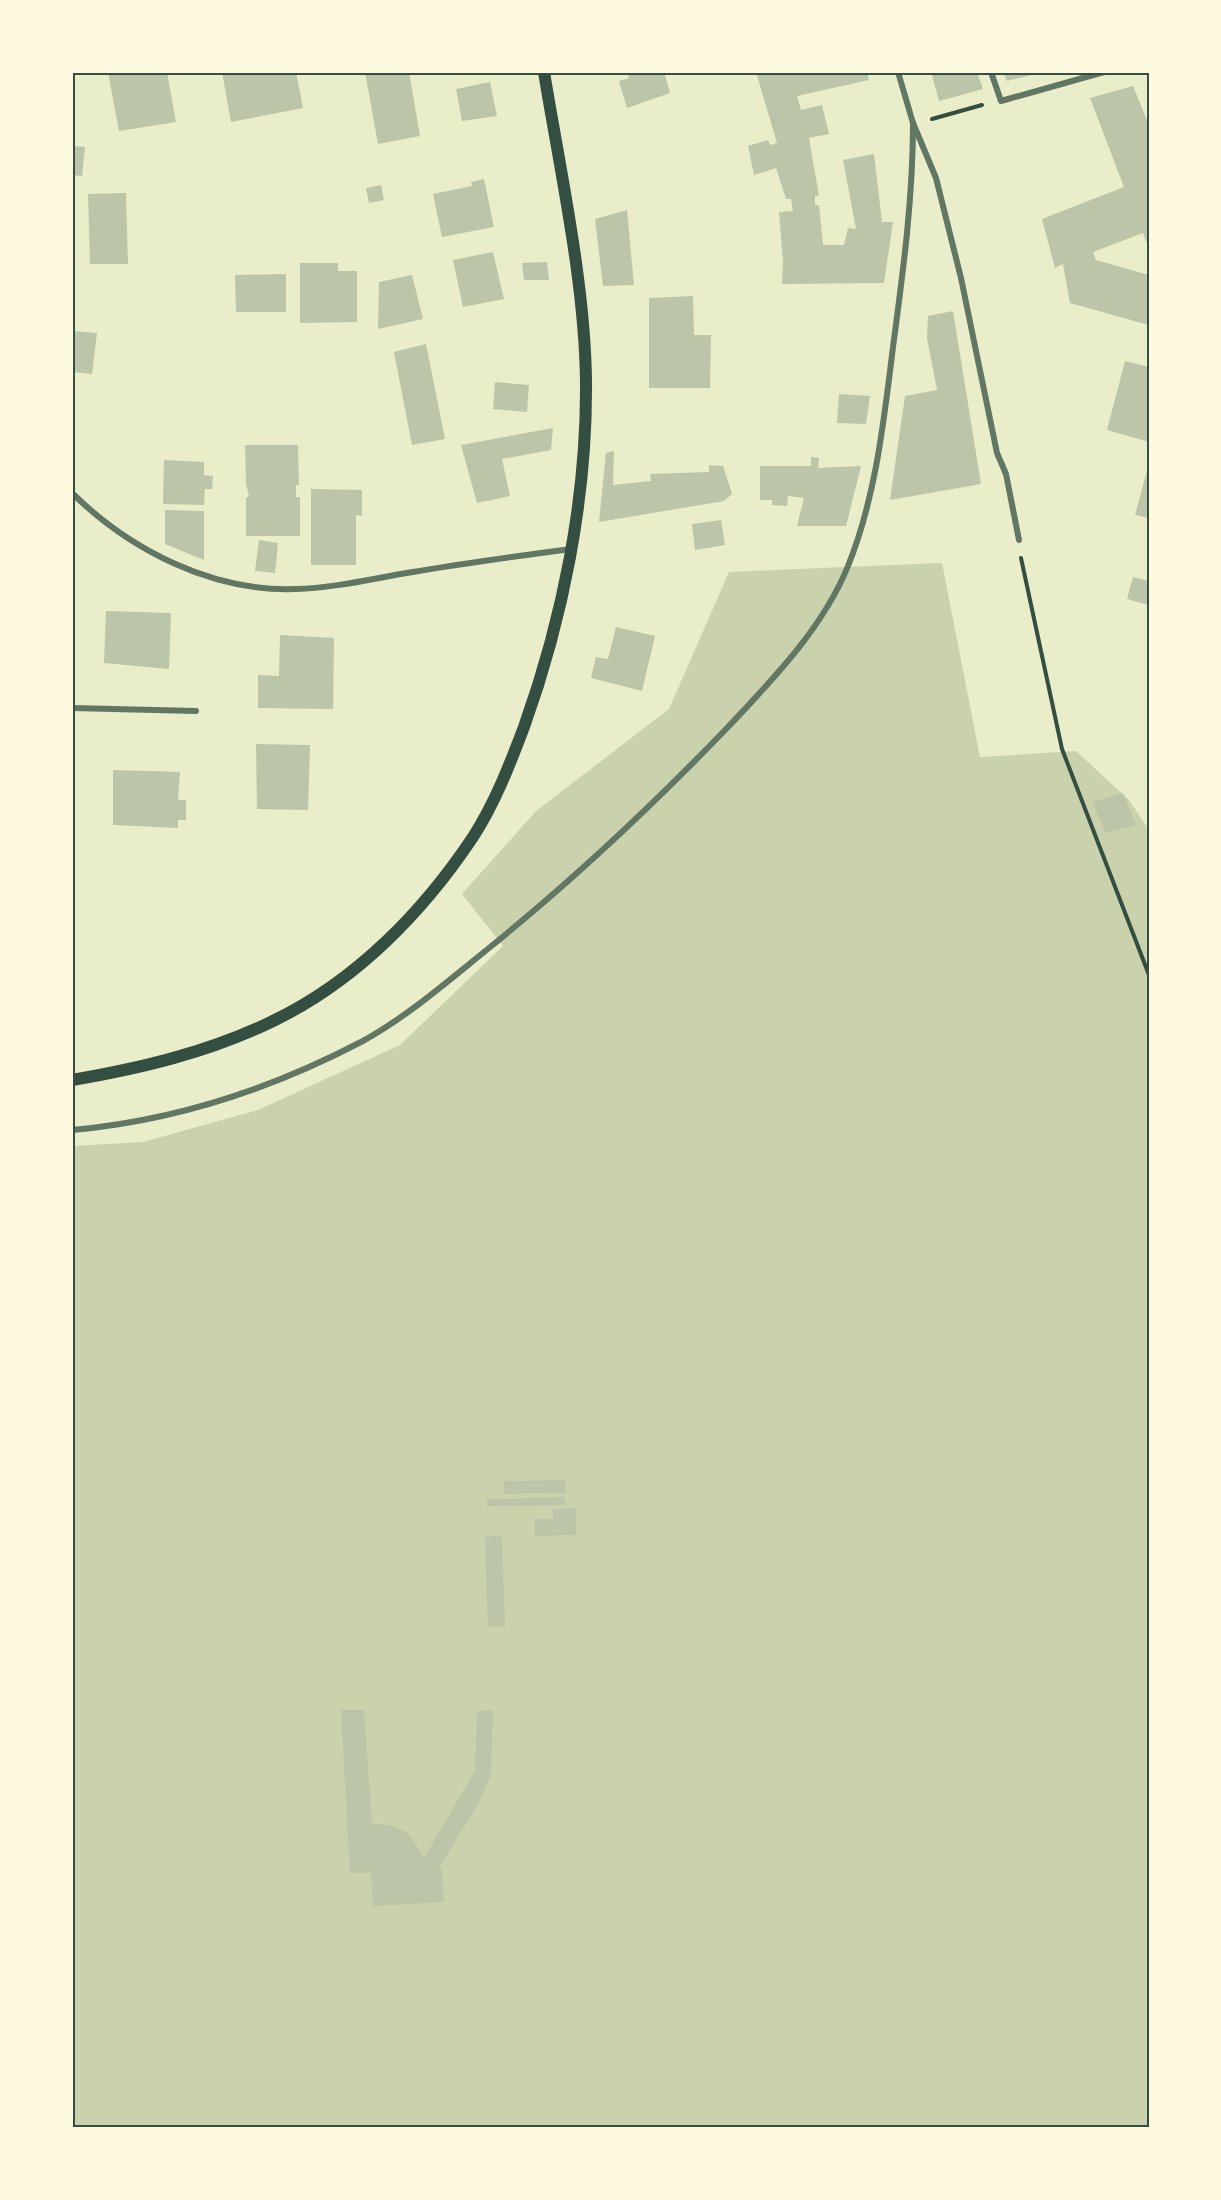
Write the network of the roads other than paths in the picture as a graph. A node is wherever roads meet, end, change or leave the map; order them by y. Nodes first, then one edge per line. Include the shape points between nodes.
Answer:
1 (544, 72) edge
2 (898, 72) edge
3 (991, 72) edge
4 (1104, 72) edge
5 (913, 123) junction
6 (72, 493) edge
7 (1019, 540) road end
8 (571, 549) junction
9 (72, 708) edge
10 (196, 711) dead end
11 (72, 1080) edge
12 (72, 1130) edge

1 - 8 main road via 575,271 586,382 581,473
2 - 5 street
3 - 4 street via 1001,100
5 - 7 street via 936,178
5 - 12 street via 907,247 885,415 861,531 848,567 808,637 762,691 624,830 527,917 444,984 364,1040 285,1078 205,1105 121,1125
6 - 8 street via 117,531 156,556 198,574 244,586 296,589
8 - 11 main road via 534,699 507,773 475,834 431,895 377,950 330,987 275,1020 200,1053
9 - 10 street

